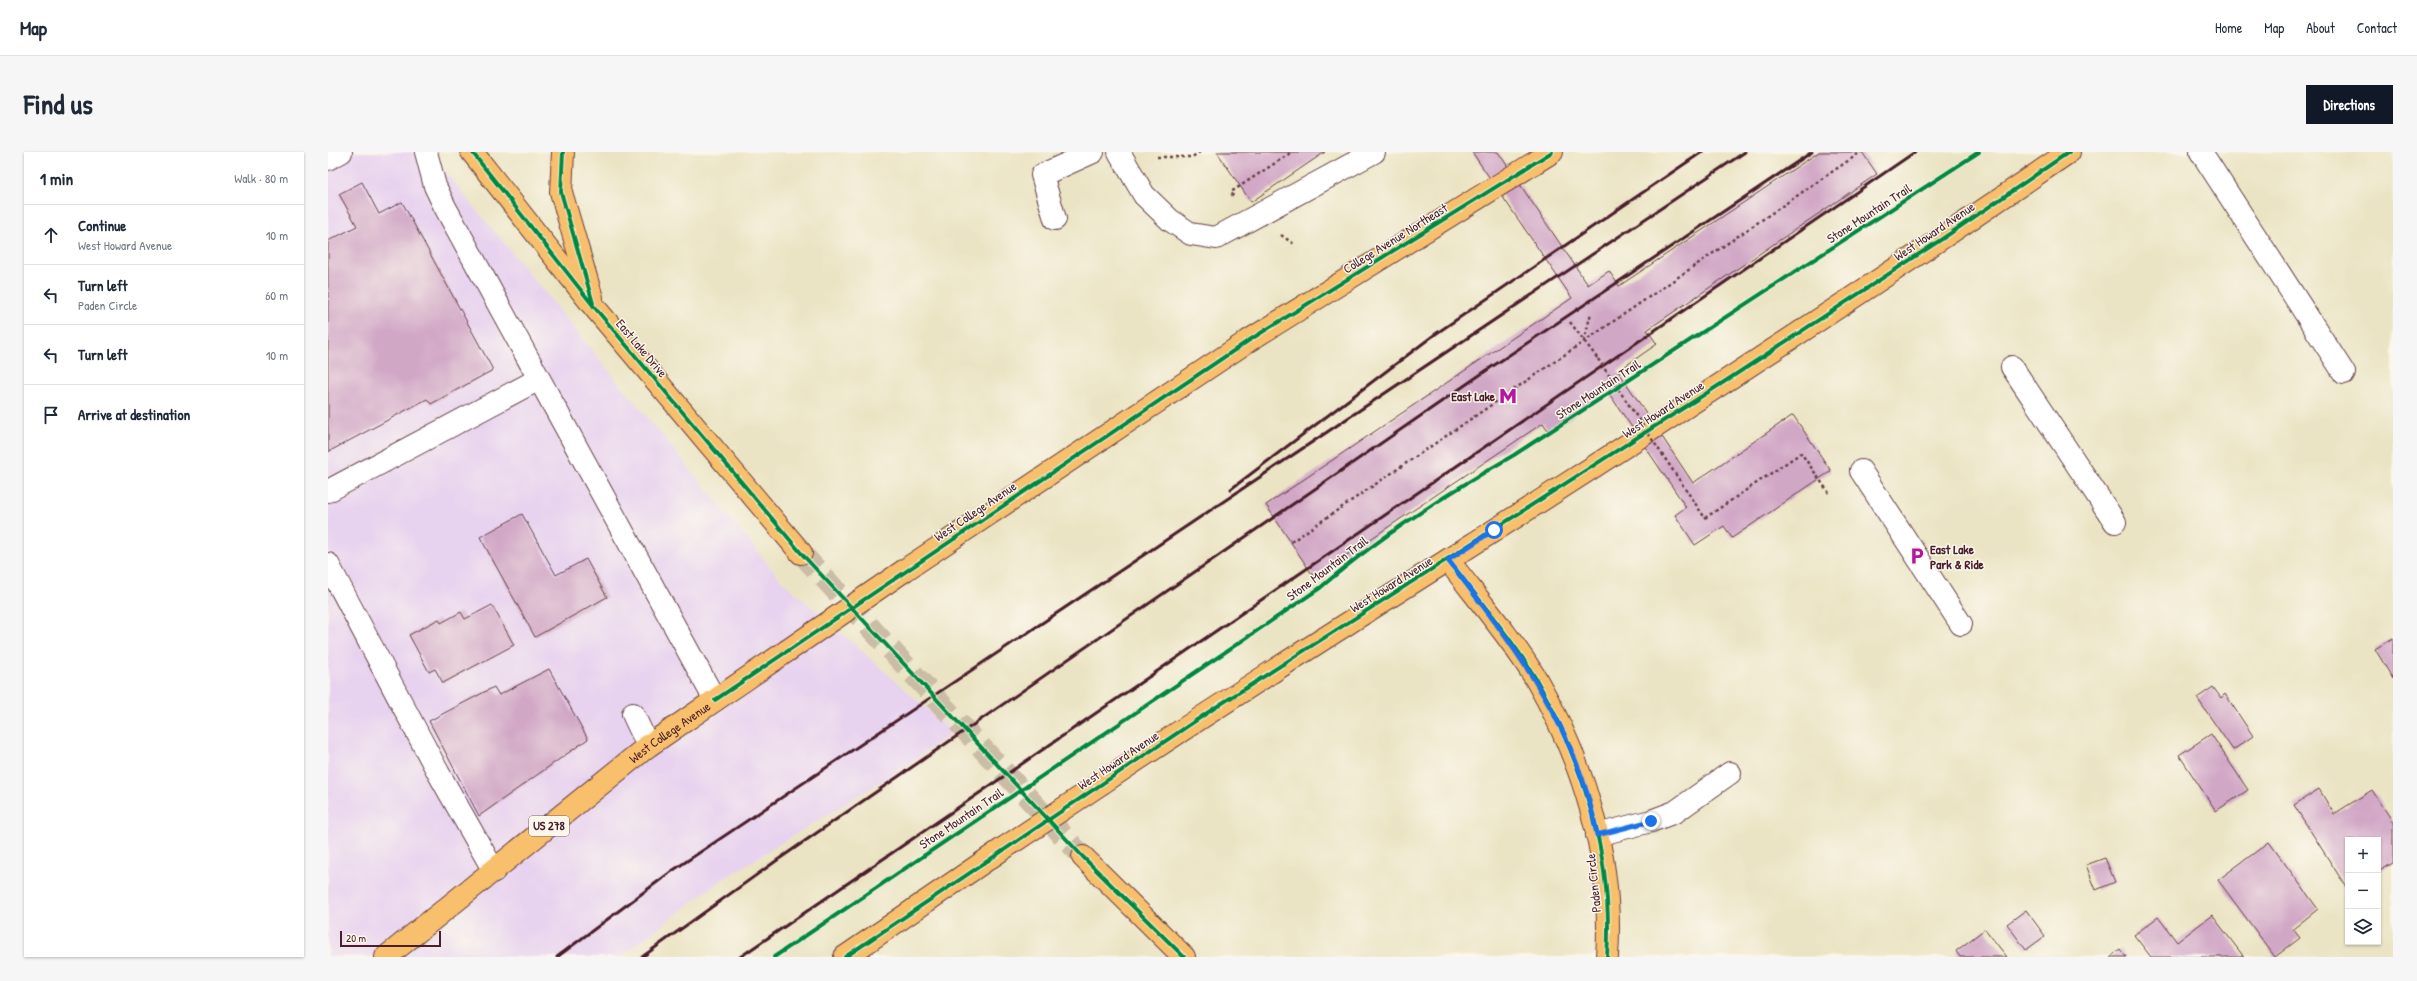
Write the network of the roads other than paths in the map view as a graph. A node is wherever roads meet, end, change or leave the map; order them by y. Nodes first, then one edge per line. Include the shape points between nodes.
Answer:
1 (341, 152) edge
2 (426, 152) edge
3 (472, 152) edge
4 (563, 152) edge
5 (1093, 152) edge
6 (1119, 152) edge
7 (1374, 152) edge
8 (1552, 152) edge
9 (2069, 152) edge
10 (2201, 152) edge
11 (328, 159) edge
12 (1055, 219) dead end
13 (595, 308) junction
14 (1248, 341) joint
15 (2012, 367) dead end
16 (2344, 373) dead end
17 (539, 379) junction
18 (1861, 471) dead end
19 (328, 490) edge
20 (2115, 522) dead end
21 (801, 553) tunnel mouth
22 (1448, 560) junction
23 (328, 564) edge
24 (1960, 624) dead end
25 (715, 700) junction
26 (633, 714) dead end
27 (648, 746) junction
28 (1730, 773) dead end
29 (1597, 835) junction
30 (1083, 857) tunnel mouth
31 (494, 871) junction
32 (859, 954) edge
33 (386, 957) edge
34 (1184, 957) edge
35 (1607, 957) edge

1 - 11 street
2 - 17 street via 435,186 445,207
3 - 13 main road, East Lake Drive
4 - 13 main road via 561,192
5 - 12 street via 1042,176
6 - 7 street via 1144,195 1170,220 1191,234 1216,238
8 - 14 main road, College Avenue Northeast / US 278
9 - 22 main road, West Howard Avenue via 1757,360
10 - 16 street
13 - 21 main road, East Lake Drive
14 - 25 main road, West College Avenue / US 278, bridge
15 - 20 street
17 - 19 street
17 - 25 street
18 - 24 street
22 - 29 main road, Paden Circle via 1535,679 1573,751
22 - 32 main road, West Howard Avenue, bridge via 1213,709 1004,848
23 - 31 street via 439,774
25 - 27 main road, West College Avenue / US 278
26 - 27 street
27 - 31 main road, West College Avenue / US 278
28 - 29 street via 1675,812
29 - 35 main road, Paden Circle via 1606,889
30 - 34 main road
31 - 33 main road, West College Avenue / US 278

